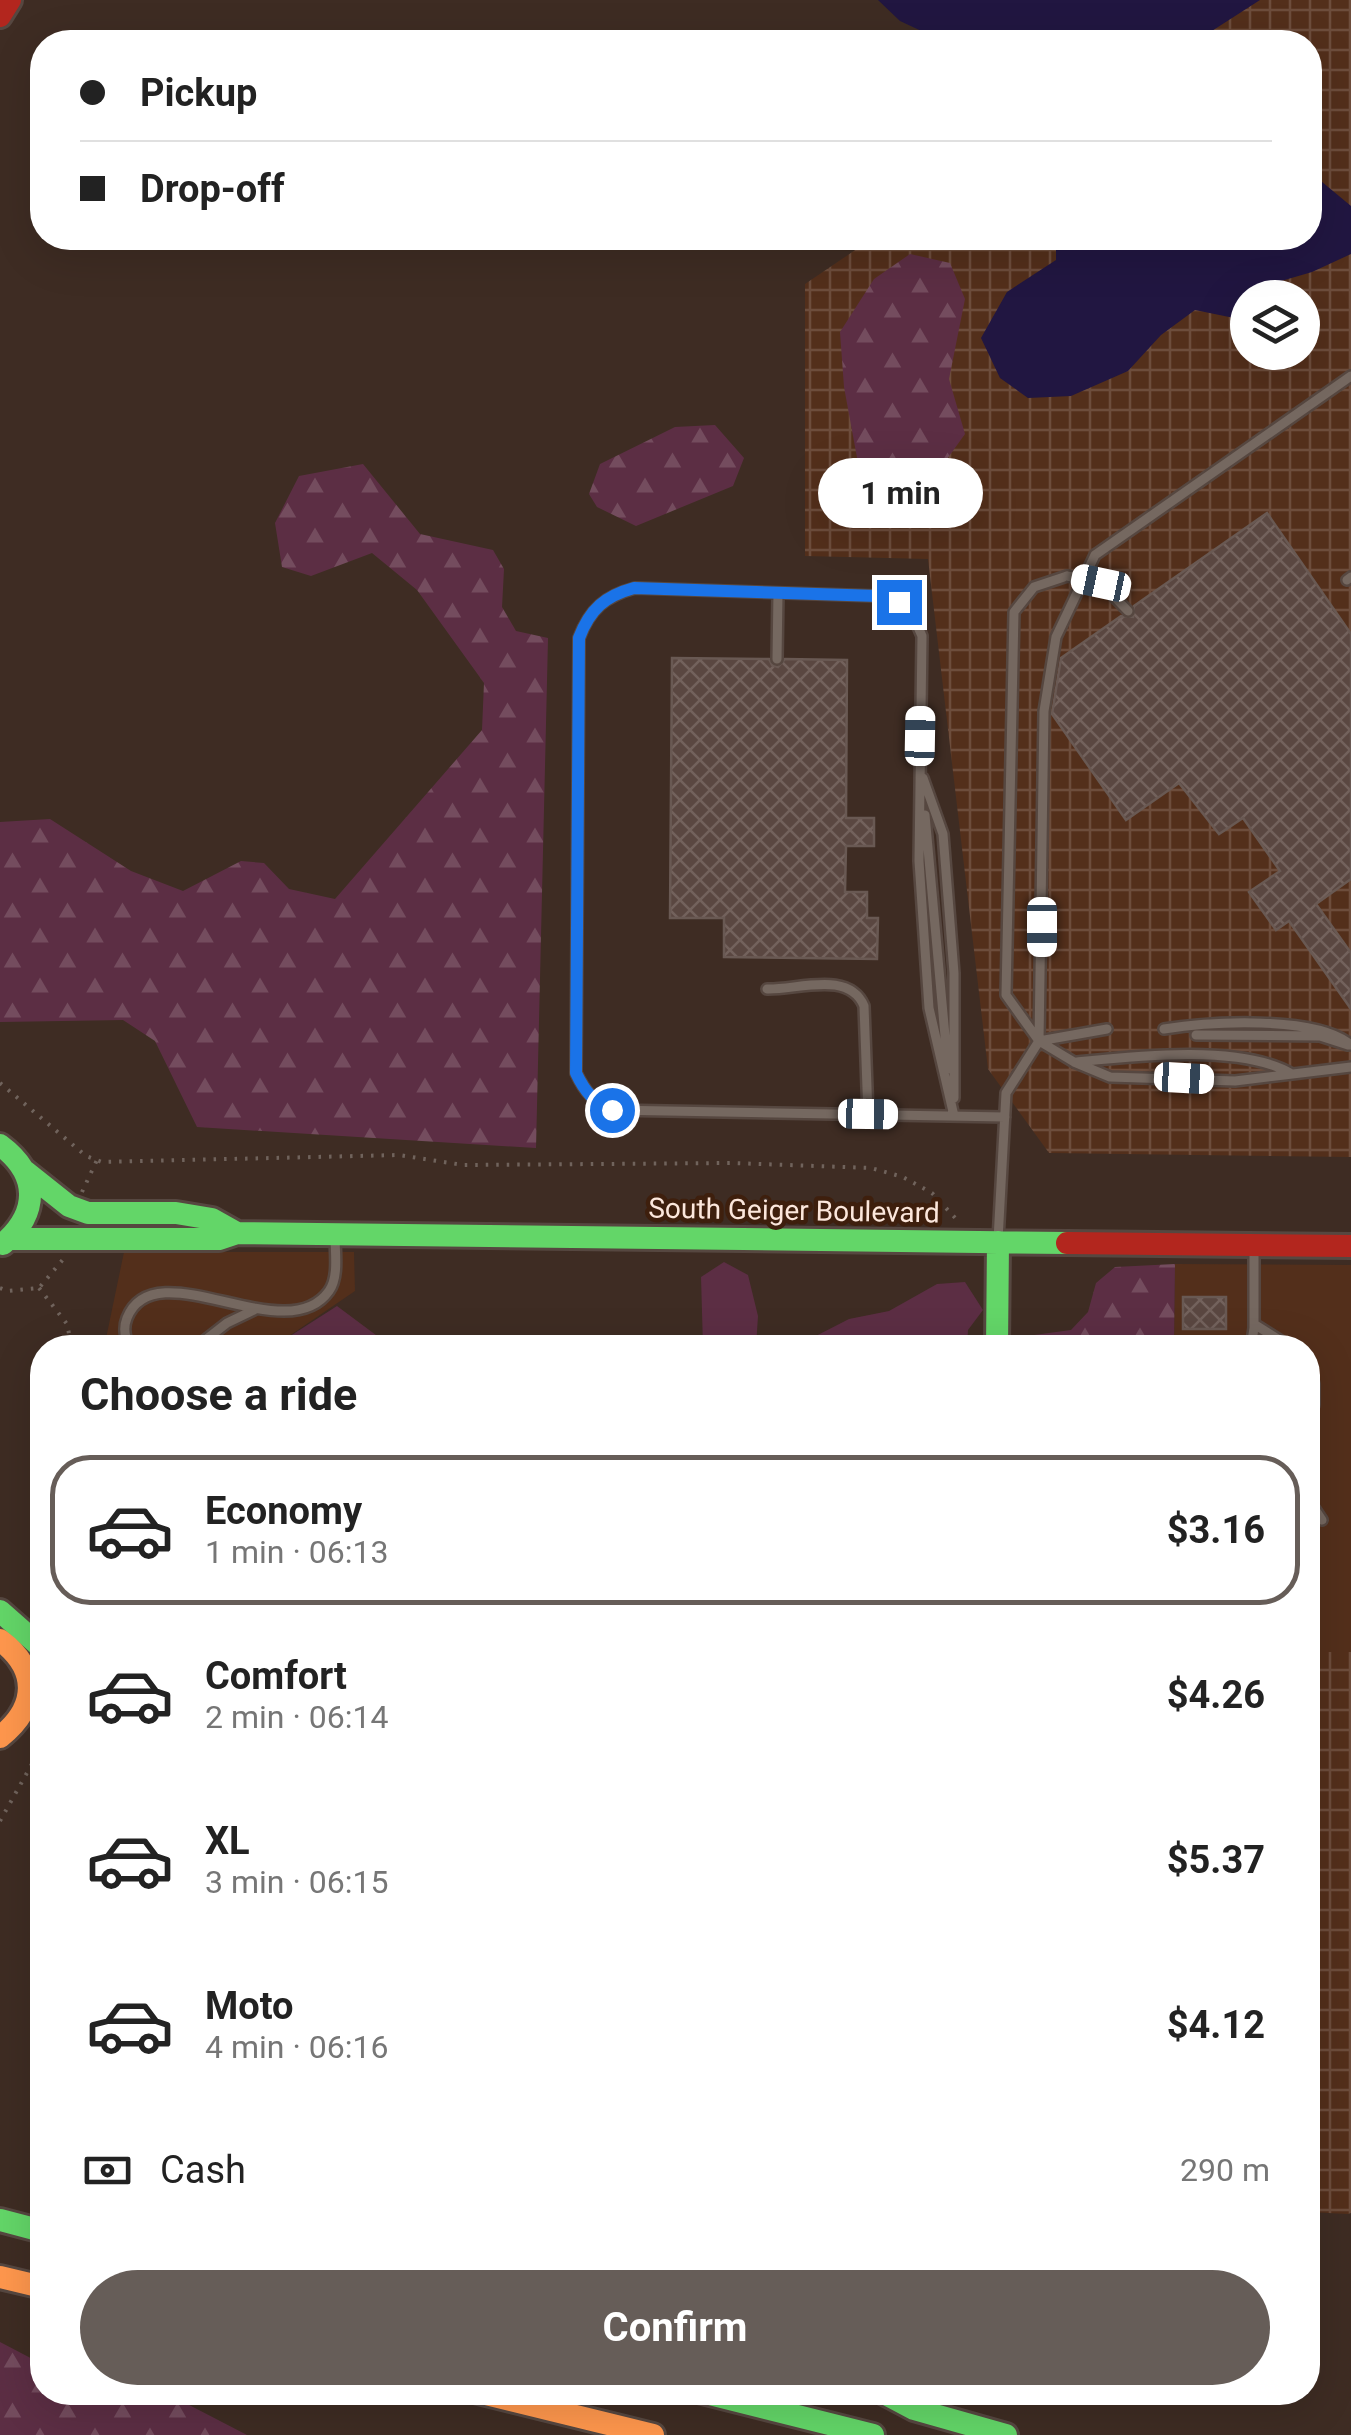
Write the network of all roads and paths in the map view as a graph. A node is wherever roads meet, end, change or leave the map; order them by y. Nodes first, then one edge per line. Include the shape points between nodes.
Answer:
1 (10, 0) edge
2 (0, 16) edge
3 (1351, 376) edge
4 (778, 593) junction
5 (1128, 611) dead end
6 (777, 659) dead end
7 (920, 770) junction
8 (768, 989) dead end
9 (1107, 1029) dead end
10 (1164, 1029) dead end
11 (1196, 1035) dead end
12 (1039, 1041) junction
13 (1351, 1045) edge
14 (1074, 1062) junction
15 (1351, 1067) edge
16 (1292, 1074) junction
17 (0, 1082) edge
18 (868, 1114) junction
19 (954, 1116) junction
20 (1005, 1117) junction
21 (0, 1146) edge
22 (25, 1171) junction
23 (237, 1233) junction
24 (334, 1234) junction
25 (5, 1242) edge
26 (988, 1242) junction
27 (1254, 1245) junction
28 (1351, 1246) edge
29 (39, 1288) dead end
30 (254, 1310) junction
31 (1254, 1324) junction
32 (70, 1335) edge
33 (125, 1335) edge
34 (212, 1335) edge
35 (996, 1335) edge
36 (1253, 1335) edge
37 (1271, 1335) edge
38 (1320, 1517) edge
39 (1322, 1520) dead end
40 (0, 1611) edge
41 (30, 1637) edge
42 (2, 1639) edge
43 (30, 1669) edge
44 (30, 1684) edge
45 (0, 1737) edge
46 (30, 1767) edge
47 (0, 1821) edge
48 (0, 2220) edge
49 (30, 2228) edge
50 (0, 2276) edge
51 (30, 2284) edge
52 (531, 2405) edge
53 (754, 2405) edge
54 (905, 2405) edge
55 (653, 2435) edge
56 (873, 2435) edge
57 (1006, 2435) edge

1 - 2 main road
3 - 12 lane via 1095,555 1056,637 1044,710
4 - 6 lane
4 - 7 lane via 878,596 899,602 915,618 922,636
4 - 18 lane via 634,588 598,604 586,621 579,638 576,1073 585,1092 612,1110
5 - 12 lane, bridge via 1101,583 1067,576 1034,587 1014,612 1006,996
7 - 19 lane via 929,1008
7 - 19 lane via 943,834 954,973
8 - 18 lane via 812,984 848,988 860,997
9 - 12 lane
10 - 13 lane via 1310,1026 1338,1033
11 - 13 lane via 1320,1036
12 - 14 lane
12 - 20 lane via 1006,1093
14 - 16 lane via 1110,1077 1235,1081
14 - 16 lane via 1155,1054 1232,1058 1274,1063
15 - 16 lane
17 - 26 path via 86,1156 102,1162 399,1155 463,1166 871,1168 932,1192
18 - 19 lane
19 - 20 lane
20 - 26 lane
21 - 22 main road, South Geiger Boulevard
22 - 23 main road, South Geiger Boulevard via 88,1213 176,1213
22 - 25 main road via 31,1202 26,1221
23 - 24 main road, South Geiger Boulevard
23 - 25 main road, South Geiger Boulevard via 219,1239
24 - 26 main road, South Geiger Boulevard
24 - 30 lane via 329,1291 309,1306
26 - 27 main road, South Geiger Boulevard
26 - 35 main road
27 - 28 main road, South Geiger Boulevard
27 - 31 lane
29 - 32 path
30 - 33 lane via 172,1292 147,1295 132,1307
30 - 34 lane
31 - 36 lane
31 - 37 lane
38 - 39 lane
40 - 41 main road
42 - 43 main road
44 - 45 main road via 22,1717
46 - 47 path
48 - 49 main road
50 - 51 main road
52 - 55 main road
53 - 56 main road
54 - 57 main road

